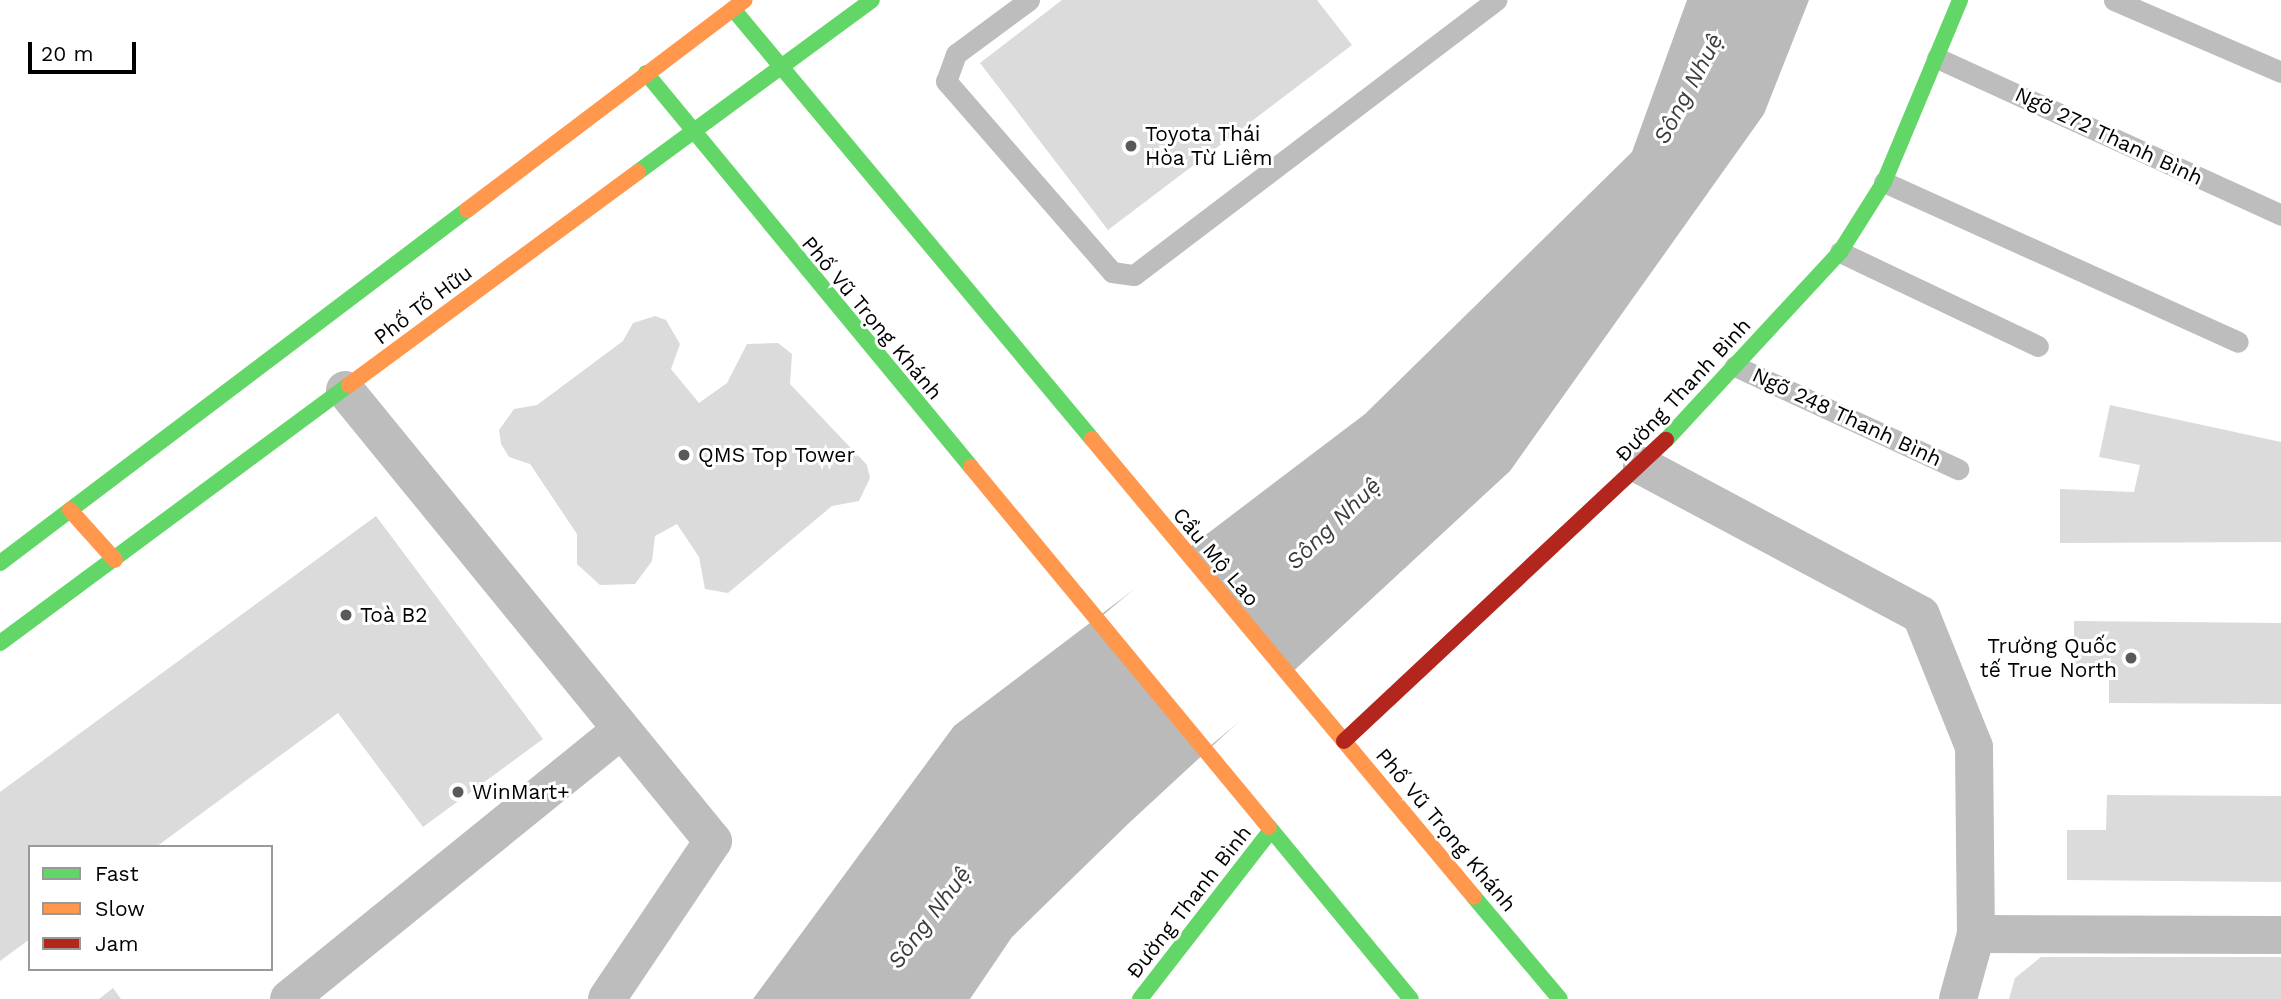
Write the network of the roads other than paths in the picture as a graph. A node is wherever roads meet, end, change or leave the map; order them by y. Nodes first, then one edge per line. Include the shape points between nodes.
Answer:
1 (872, 0) edge
2 (1029, 0) edge
3 (1496, 0) edge
4 (1960, 0) edge
5 (2114, 0) edge
6 (739, 5) edge
7 (1937, 58) junction
8 (781, 70) junction
9 (646, 72) junction
10 (2281, 72) edge
11 (695, 136) junction
12 (1884, 182) junction
13 (2281, 215) edge
14 (1840, 252) junction
15 (2238, 342) dead end
16 (2038, 346) dead end
17 (1735, 366) junction
18 (345, 390) junction
19 (1642, 466) junction
20 (1958, 469) dead end
21 (70, 510) junction
22 (115, 560) junction
23 (0, 563) edge
24 (0, 643) edge
25 (1299, 689) joint
26 (621, 730) junction
27 (1344, 741) junction
28 (1271, 830) junction
29 (1976, 934) junction
30 (2281, 935) edge
31 (289, 999) edge
32 (607, 999) edge
33 (1140, 999) edge
34 (1411, 999) edge
35 (1560, 999) edge
36 (1958, 999) edge

1 - 8 main road, Phố Tố Hữu
2 - 3 lane via 956,54 946,81 1112,272 1135,275
4 - 7 main road, Đường Thanh Bình
5 - 10 lane
6 - 8 main road
6 - 9 main road
7 - 12 main road, Đường Thanh Bình
7 - 13 lane, Ngõ 272 Thanh Bình
8 - 11 main road, Phố Tố Hữu
8 - 25 main road, Cầu Mộ Lao
9 - 11 main road, Phố Vũ Trọng Khánh
9 - 21 main road
11 - 18 main road, Phố Tố Hữu
11 - 28 main road, Phố Vũ Trọng Khánh
12 - 14 main road, Đường Thanh Bình
12 - 15 lane
14 - 16 lane
14 - 17 main road, Đường Thanh Bình
17 - 19 main road, Đường Thanh Bình
17 - 20 lane, Ngõ 248 Thanh Bình
18 - 22 main road, Phố Tố Hữu
18 - 26 street
19 - 27 main road, Đường Thanh Bình
19 - 29 street via 1921,615 1974,747
21 - 22 main road
21 - 23 main road
22 - 24 main road, Phố Tố Hữu
25 - 27 main road, Phố Vũ Trọng Khánh
26 - 31 street
26 - 32 street via 713,841
27 - 35 main road, Phố Vũ Trọng Khánh
28 - 33 main road, Đường Thanh Bình
28 - 34 main road
29 - 30 street
29 - 36 street

